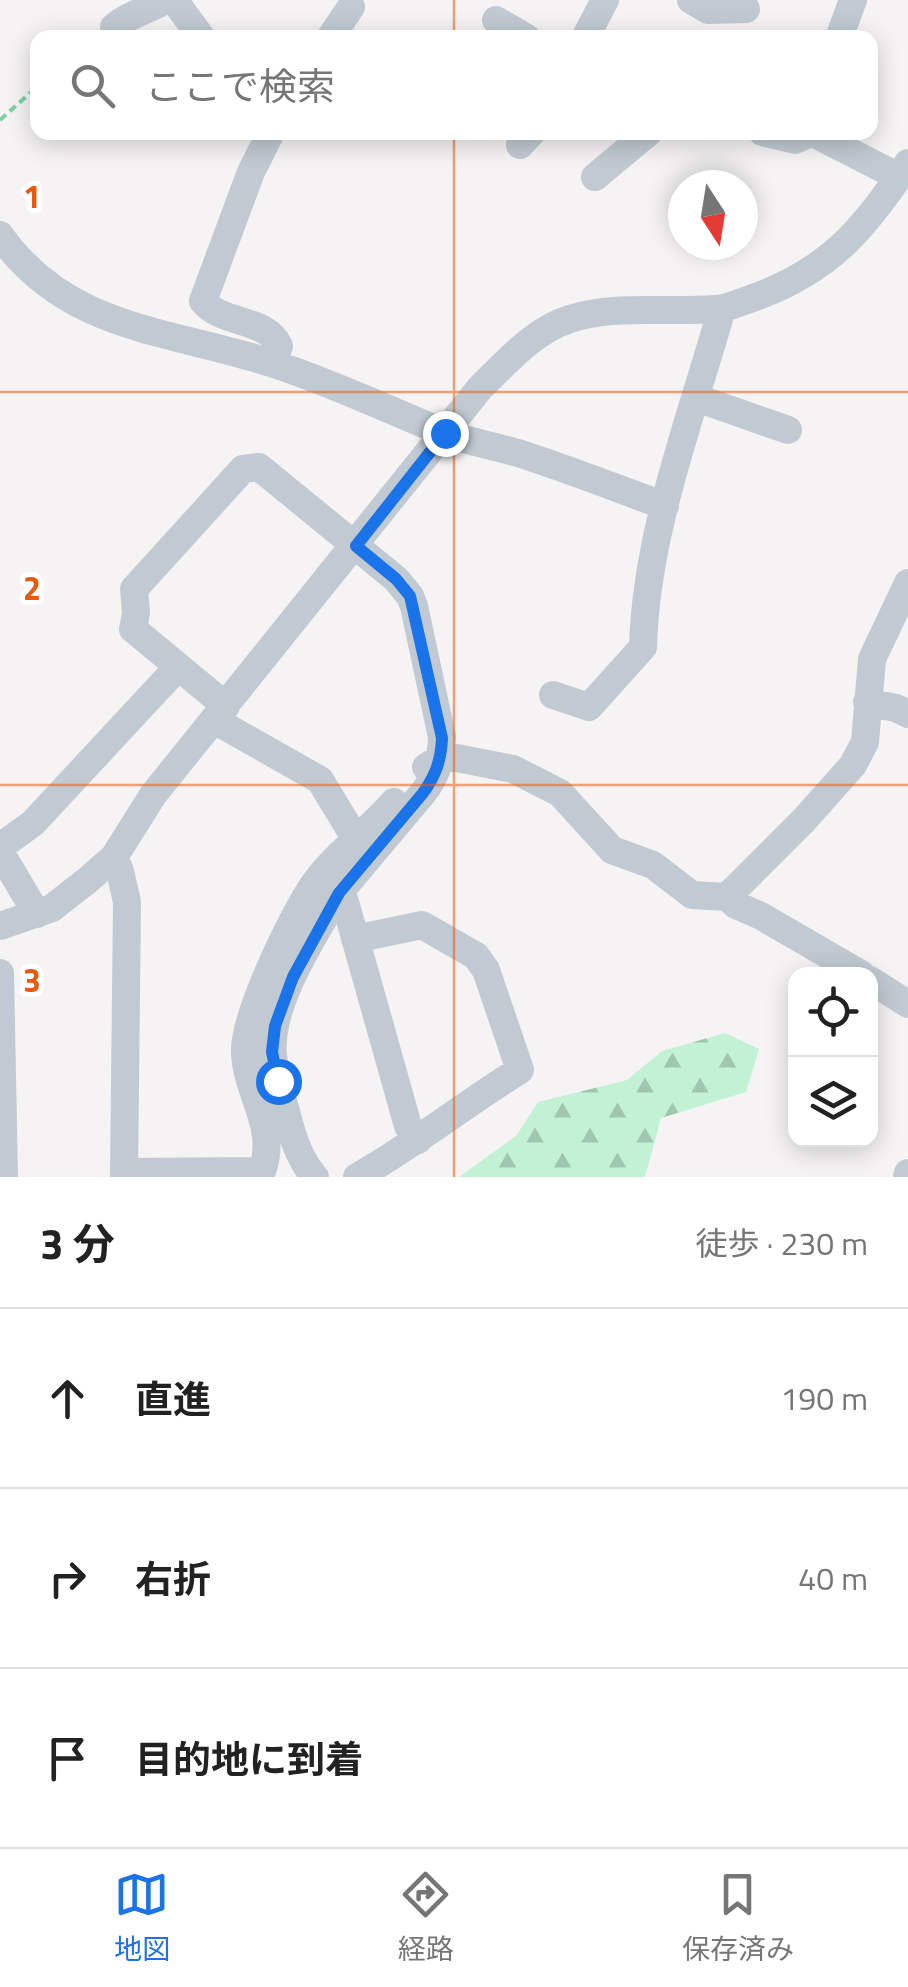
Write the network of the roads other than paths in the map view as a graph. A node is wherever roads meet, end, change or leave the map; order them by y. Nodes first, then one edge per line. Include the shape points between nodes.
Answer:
1 (166, 0) edge
2 (174, 0) edge
3 (604, 0) edge
4 (691, 0) edge
5 (853, 0) edge
6 (351, 7) dead end
7 (746, 9) dead end
8 (496, 20) dead end
9 (114, 26) dead end
10 (196, 30) edge
11 (335, 30) edge
12 (514, 30) edge
13 (589, 30) edge
14 (843, 30) edge
15 (267, 140) edge
16 (639, 140) edge
17 (829, 140) edge
18 (904, 170) edge
19 (595, 177) dead end
20 (0, 235) edge
21 (718, 309) junction
22 (274, 364) junction
23 (696, 398) junction
24 (788, 430) dead end
25 (445, 433) junction
26 (666, 506) junction
27 (356, 546) junction
28 (908, 583) edge
29 (178, 666) junction
30 (553, 696) dead end
31 (867, 702) junction
32 (220, 713) junction
33 (908, 714) edge
34 (441, 758) junction
35 (354, 838) junction
36 (0, 849) edge
37 (114, 856) junction
38 (339, 893) junction
39 (727, 897) junction
40 (37, 914) junction
41 (0, 926) edge
42 (356, 939) junction
43 (849, 967) edge
44 (0, 974) edge
45 (878, 985) edge
46 (908, 1004) edge
47 (418, 1140) junction
48 (124, 1175) edge
49 (4, 1177) edge
50 (315, 1177) edge
51 (358, 1177) edge

1 - 9 street
2 - 10 street
3 - 13 street
4 - 7 street via 708,10
5 - 14 street
6 - 11 street
8 - 12 street
15 - 22 street via 203,302 212,313 276,338
16 - 19 street
17 - 18 street
18 - 21 street via 849,242 806,274
20 - 22 street via 61,294 107,318
21 - 23 street
21 - 25 street via 608,311 567,319 514,355
22 - 25 street
23 - 24 street
23 - 26 street
25 - 26 street
25 - 27 street
26 - 30 street via 644,597 644,648 589,707
27 - 29 street via 260,467 243,470 134,589 132,629
27 - 32 street
27 - 34 street via 410,596
28 - 31 street via 872,659
29 - 32 street
29 - 36 street
31 - 33 street
31 - 39 street via 866,742 852,765
32 - 35 street via 320,780
32 - 37 street
34 - 35 street
34 - 38 street via 436,776
34 - 39 street via 513,769 560,794 612,850 654,865 692,895
35 - 48 street via 313,886 246,1033 245,1056 267,1129 262,1171
36 - 40 street
37 - 40 street
37 - 48 street via 126,902
38 - 42 street
38 - 50 street via 293,977 272,1052 290,1127
39 - 43 street
40 - 41 street
42 - 47 street via 408,1126
42 - 47 street via 422,925 476,956 520,1070
44 - 49 street
45 - 46 street
47 - 51 street

